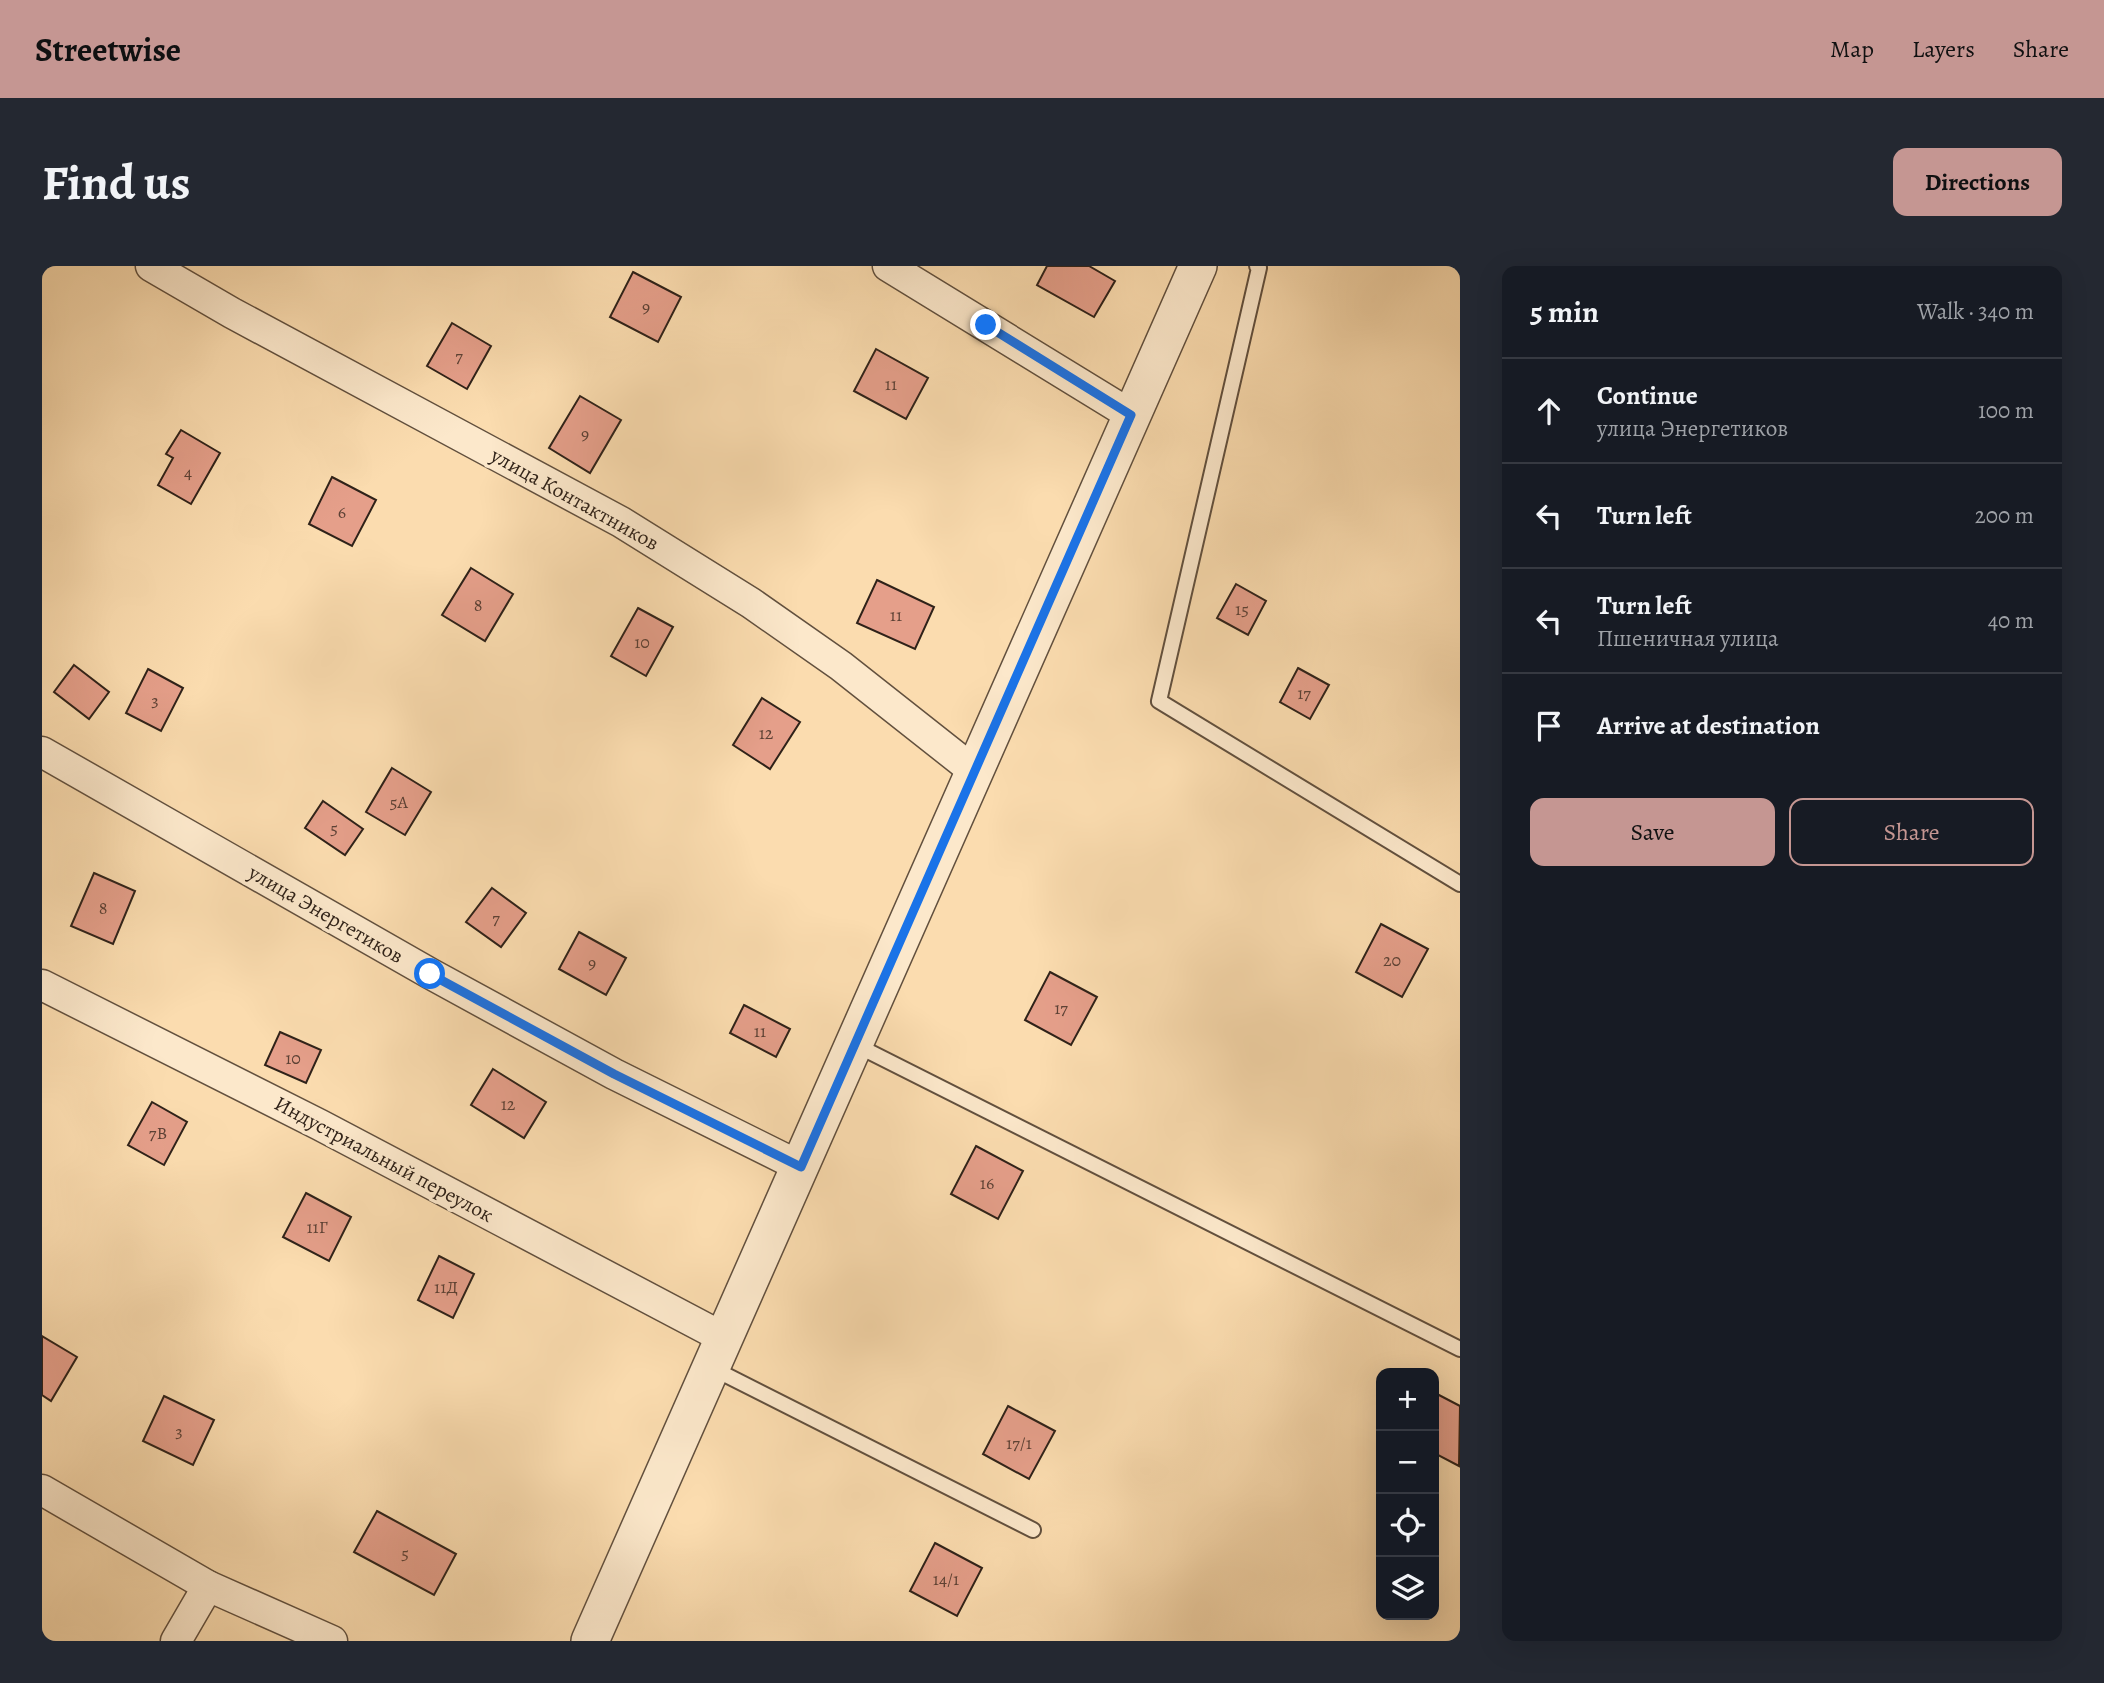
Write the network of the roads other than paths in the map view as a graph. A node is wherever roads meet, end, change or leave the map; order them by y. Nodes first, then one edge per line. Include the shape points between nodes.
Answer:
1 (150, 266) edge
2 (888, 266) edge
3 (1198, 266) edge
4 (1257, 266) edge
5 (1131, 415) junction
6 (42, 752) edge
7 (974, 772) junction
8 (1460, 884) edge
9 (42, 985) edge
10 (854, 1045) junction
11 (801, 1167) junction
12 (1460, 1349) edge
13 (717, 1353) junction
14 (42, 1490) edge
15 (1033, 1530) dead end
16 (208, 1586) junction
17 (176, 1641) edge
18 (332, 1641) edge
19 (590, 1641) edge

1 - 7 street, улица Контактников via 621,522 841,666
2 - 5 street
3 - 5 street
4 - 8 lane via 1159,701
5 - 7 street
6 - 11 street, улица Энергетиков via 430,974 614,1074
7 - 10 street
9 - 13 street, Индустриальный переулок via 320,1125
10 - 11 street
10 - 12 lane
11 - 13 street
13 - 15 lane
13 - 19 street
14 - 16 street
16 - 17 street
16 - 18 street

